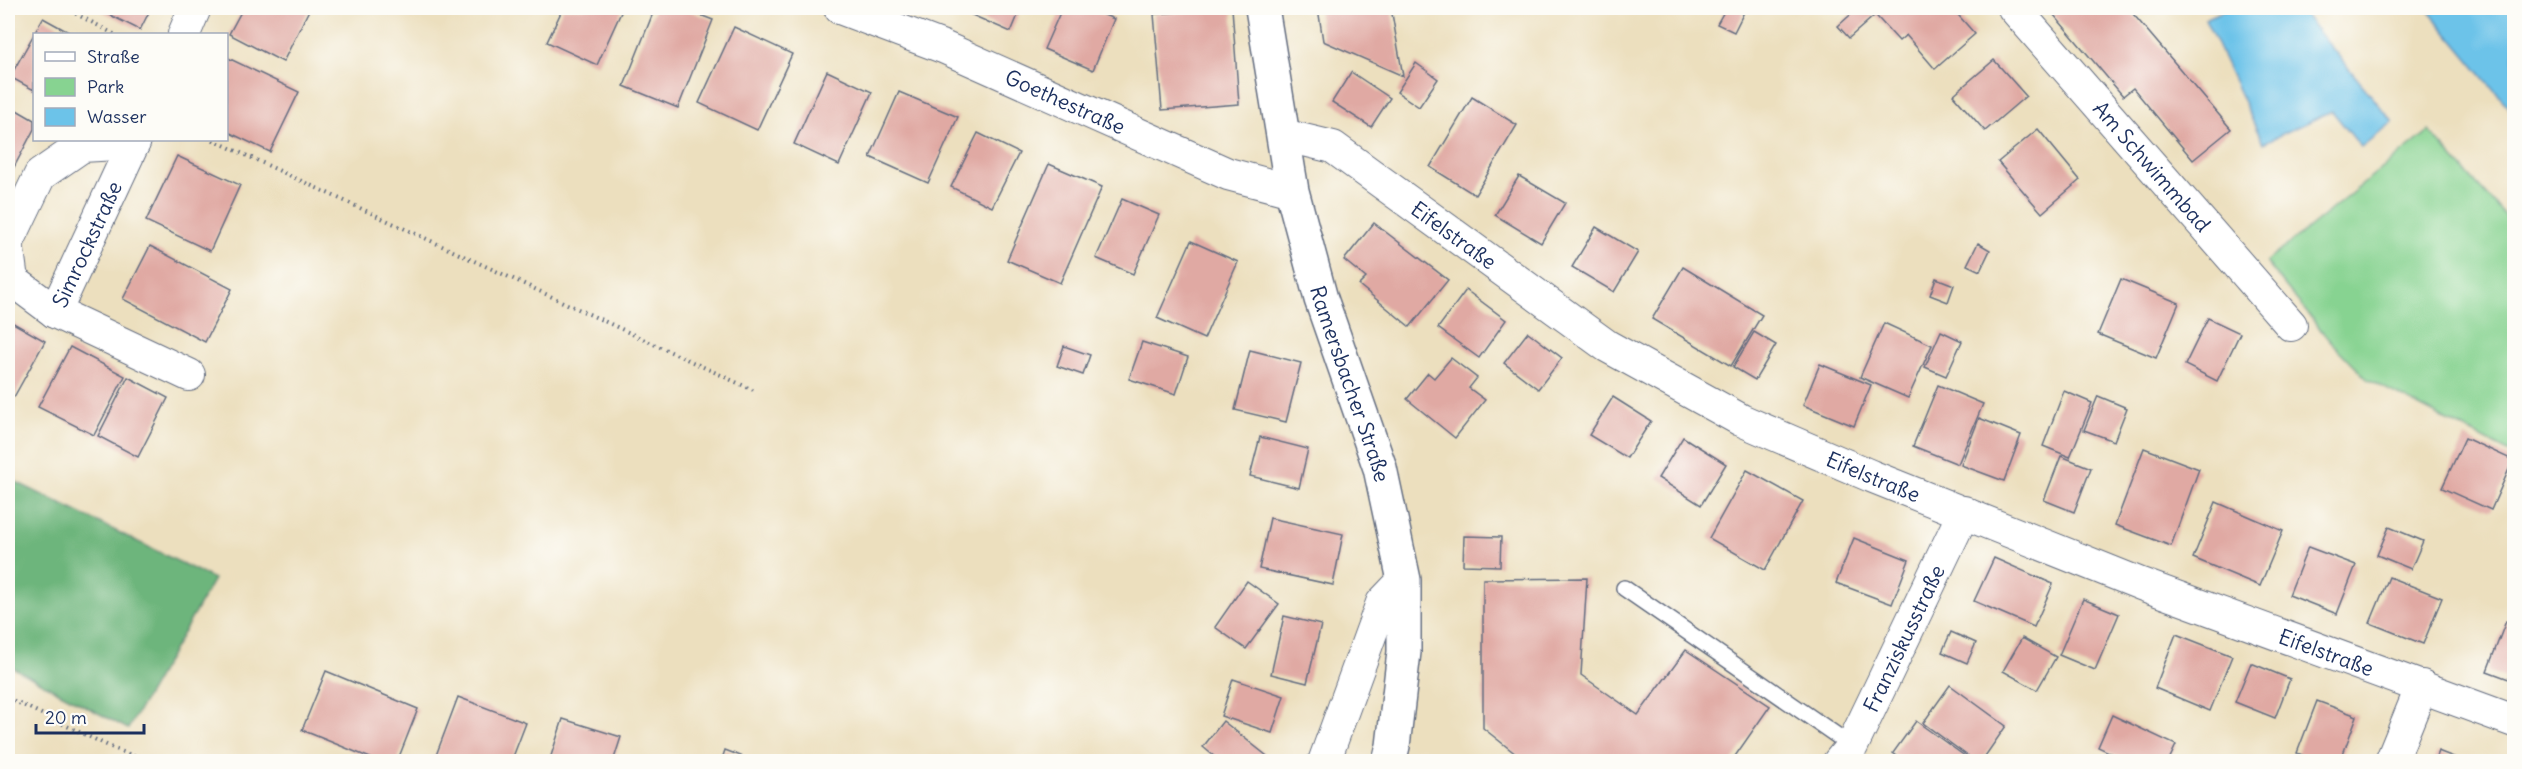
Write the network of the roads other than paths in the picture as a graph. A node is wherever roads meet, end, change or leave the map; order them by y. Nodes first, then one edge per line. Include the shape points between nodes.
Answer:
1 (195, 8) edge
2 (840, 8) edge
3 (1262, 8) edge
4 (2014, 8) edge
5 (184, 33) edge
6 (1283, 135) junction
7 (134, 141) edge
8 (1292, 191) junction
9 (8, 242) edge
10 (8, 250) edge
11 (56, 312) junction
12 (2290, 325) dead end
13 (189, 375) dead end
14 (1964, 512) junction
15 (1404, 579) junction
16 (1624, 588) dead end
17 (2422, 686) junction
18 (2514, 721) edge
19 (1845, 754) edge
20 (1324, 762) edge
21 (1389, 762) edge
22 (2391, 762) edge

1 - 5 street
2 - 8 street, Goethestraße via 943,47 1228,174
3 - 6 main road, Ramersbacher Straße
4 - 12 street, Am Schwimmbad
6 - 8 main road, Ramersbacher Straße
6 - 14 street, Eifelstraße via 1333,147 1607,346 1740,420
7 - 9 street via 82,146 40,175
7 - 11 street, Simrockstraße
8 - 15 main road, Ramersbacher Straße via 1321,299 1380,468
10 - 11 street via 12,280
11 - 13 street, Simrockstraße
14 - 17 street, Eifelstraße via 2141,584
14 - 19 street, Franziskusstraße
15 - 20 street via 1382,603
15 - 21 main road, Ramersbacher Straße via 1404,652
16 - 19 lane
17 - 18 street, Eifelstraße
17 - 22 street

